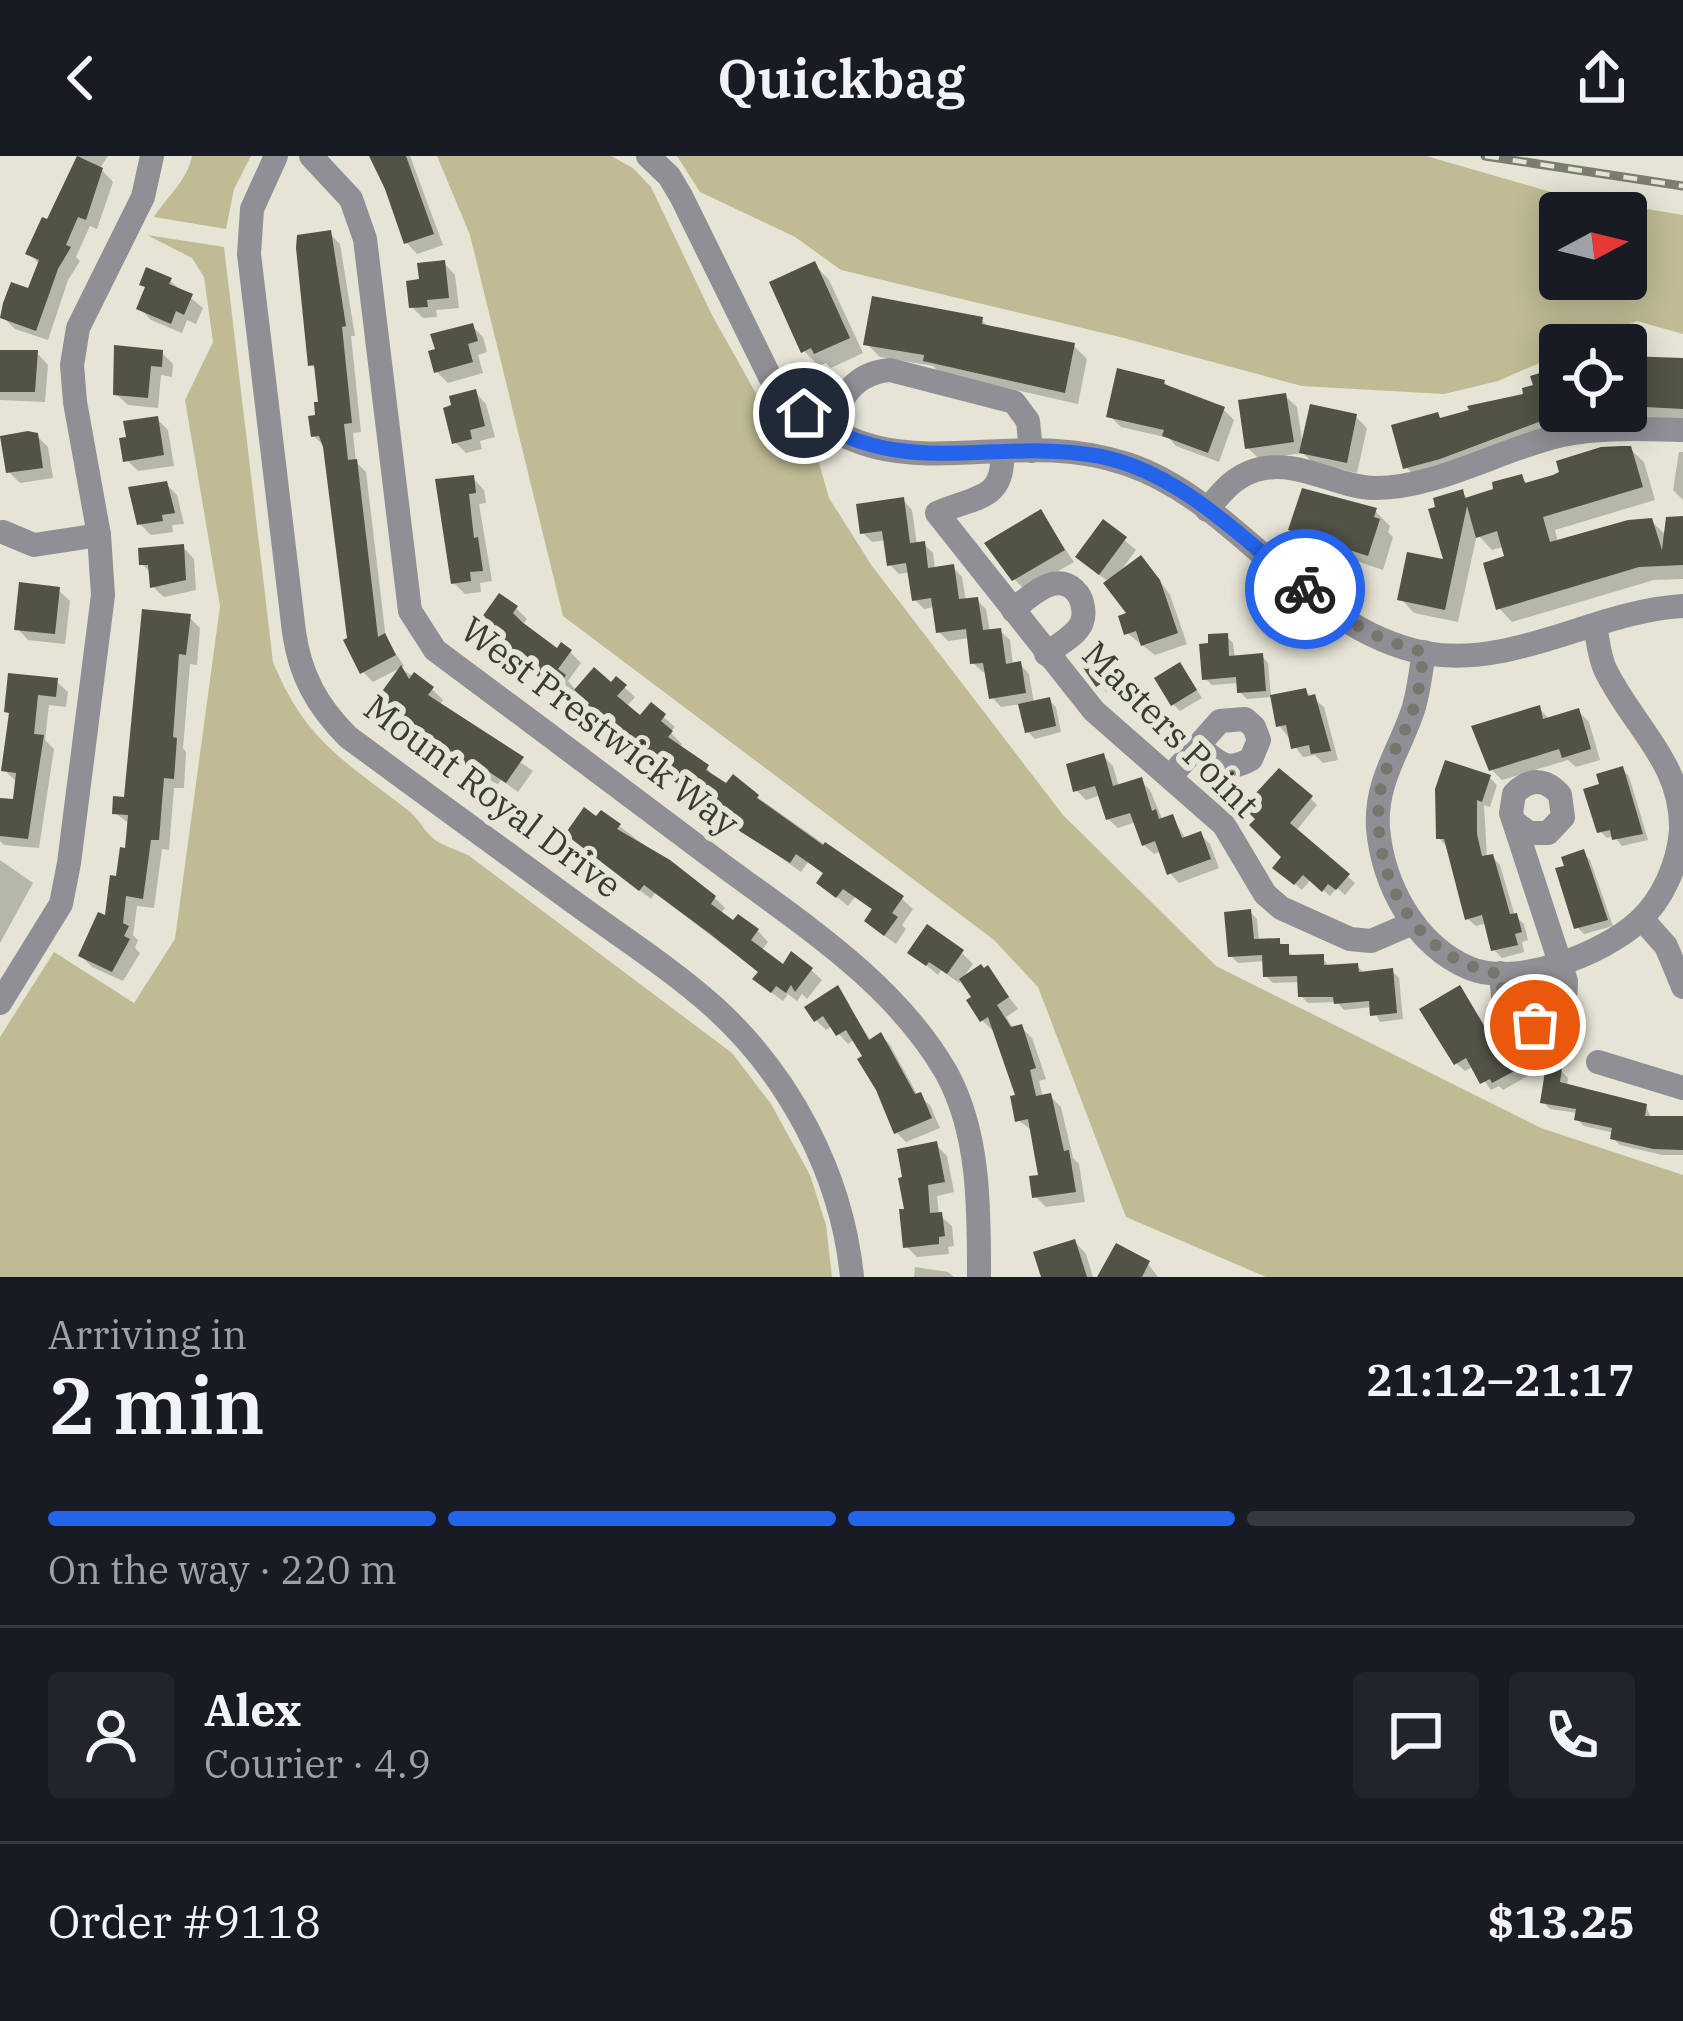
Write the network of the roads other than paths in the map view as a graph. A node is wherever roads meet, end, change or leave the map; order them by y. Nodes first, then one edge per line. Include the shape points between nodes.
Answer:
1 (152, 156) edge
2 (276, 156) edge
3 (310, 156) edge
4 (648, 156) edge
5 (828, 430) junction
6 (1683, 430) edge
7 (1031, 451) junction
8 (1002, 452) junction
9 (1207, 510) junction
10 (3, 532) dead end
11 (99, 535) junction
12 (1683, 606) edge
13 (1012, 610) junction
14 (1595, 625) junction
15 (1424, 652) junction
16 (1046, 654) junction
17 (1198, 746) dead end
18 (1170, 777) junction
19 (1679, 778) edge
20 (1514, 822) dead end
21 (1642, 919) junction
22 (1413, 922) junction
23 (1561, 963) junction
24 (1501, 974) junction
25 (1683, 987) edge
26 (0, 1003) edge
27 (1598, 1062) dead end
28 (1683, 1088) edge
29 (852, 1277) edge
30 (979, 1277) edge

1 - 11 street via 143,197 78,328 72,365
2 - 29 street, Mount Royal Drive via 252,209 249,254 306,681 348,736 736,1029 824,1162
3 - 30 street, West Prestwick Way via 351,199 365,238 410,611 436,650 904,1009 962,1112 979,1202
4 - 5 street via 681,196 770,377
5 - 7 street via 850,385 890,370 1014,402 1028,421
5 - 8 street via 907,454
6 - 9 street via 1563,435 1372,488 1292,468 1259,469 1232,481
7 - 8 street
7 - 9 street via 1130,465
8 - 13 street, Masters Point via 1004,475 994,490 937,513
9 - 15 street via 1356,627
10 - 11 street via 34,545
11 - 26 street via 103,595 61,904
12 - 14 street
13 - 16 street, Masters Point
13 - 16 street via 1049,584 1077,592 1082,621
14 - 15 street via 1473,656
14 - 19 street via 1607,674
15 - 22 street via 1414,708 1380,790 1378,830
16 - 18 street, Masters Point via 1094,711
17 - 18 street
18 - 22 street, Masters Point via 1224,825 1281,908 1350,939 1371,941
19 - 21 street via 1678,851
20 - 23 street
21 - 23 street
21 - 25 street via 1666,946
22 - 24 street via 1446,955
23 - 24 street
23 - 24 street via 1565,1003 1535,1025 1504,1009
27 - 28 street

